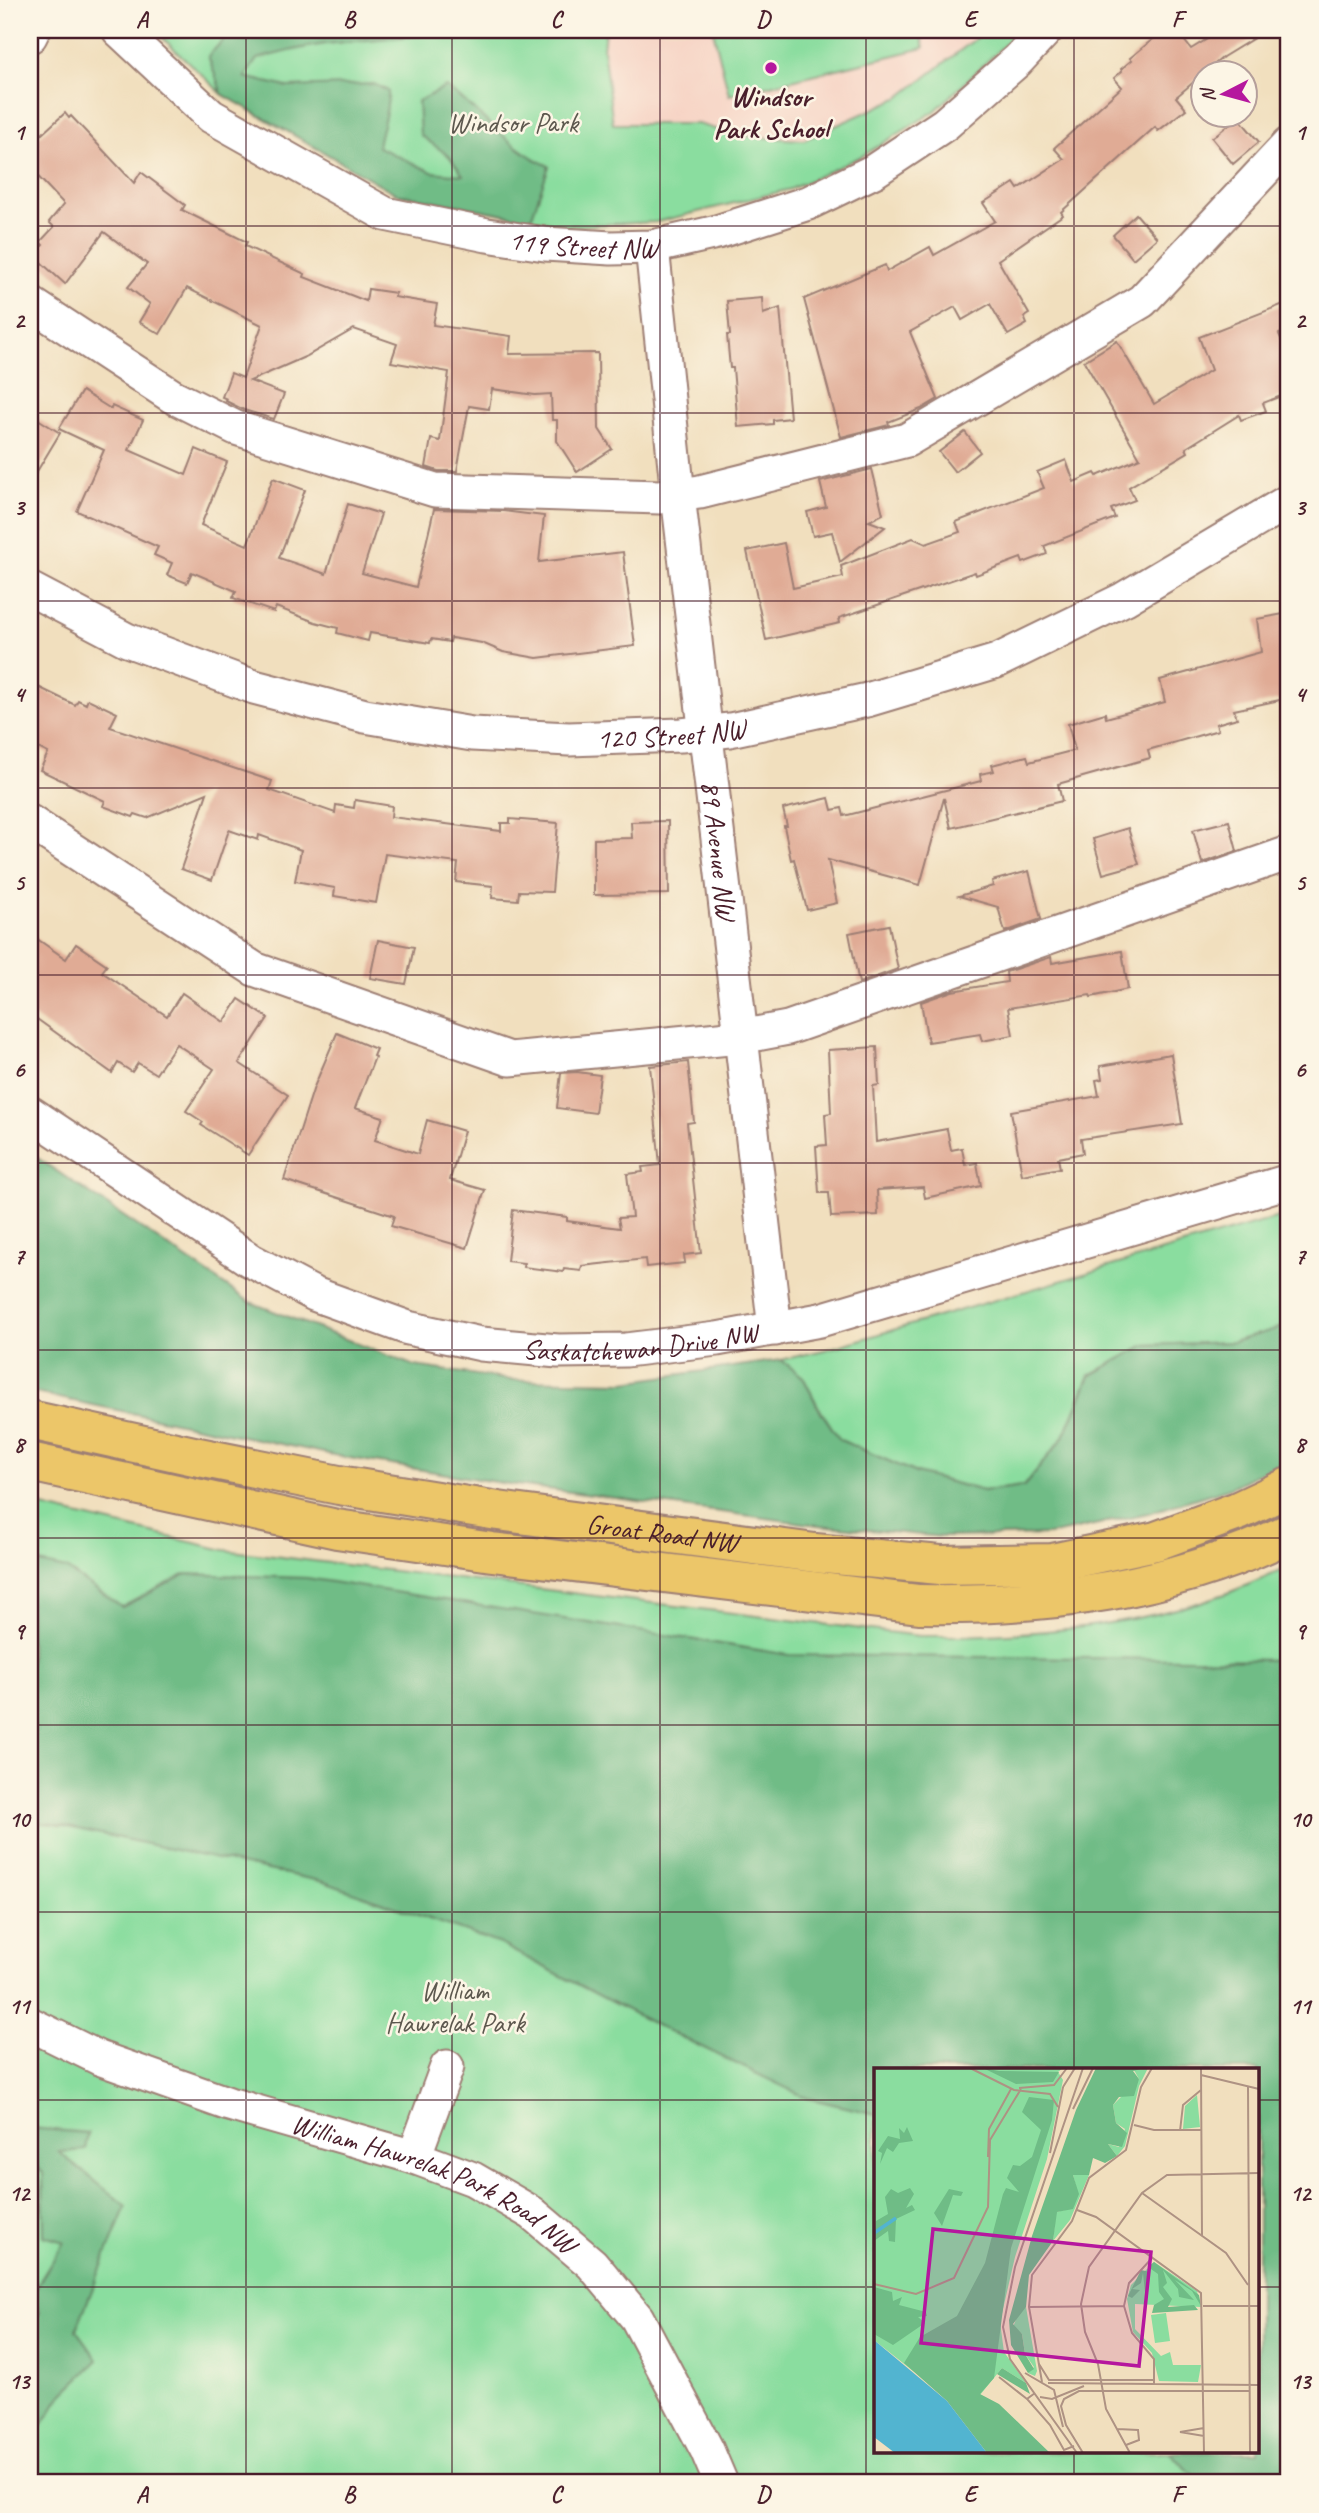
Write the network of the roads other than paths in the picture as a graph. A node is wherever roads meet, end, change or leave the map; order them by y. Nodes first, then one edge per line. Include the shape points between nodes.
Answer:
1 (33, 30) edge
2 (119, 30) edge
3 (1046, 30) edge
4 (30, 36) edge
5 (1289, 144) edge
6 (652, 247) junction
7 (30, 303) edge
8 (678, 495) junction
9 (1289, 501) edge
10 (30, 589) edge
11 (707, 732) junction
12 (30, 822) edge
13 (1289, 853) edge
14 (740, 1037) junction
15 (30, 1113) edge
16 (1289, 1181) edge
17 (775, 1329) junction
18 (30, 1420) edge
19 (30, 1462) edge
20 (1289, 1487) edge
21 (1289, 1533) edge
22 (30, 2024) edge
23 (447, 2067) dead end
24 (414, 2157) junction
25 (721, 2483) edge

1 - 4 street
2 - 6 street, 119 Street NW via 211,116 385,214 545,244
3 - 6 street, 119 Street NW via 945,124 874,171 808,203
5 - 8 street via 1142,301 907,440
6 - 8 street, 89 Avenue NW
7 - 8 street via 172,396 236,428 435,490
8 - 11 street, 89 Avenue NW
9 - 11 street, 120 Street NW via 1124,599 997,661 867,700
10 - 11 street, 120 Street NW via 127,640 254,687 365,716 486,735 569,739
11 - 14 street, 89 Avenue NW
12 - 14 street via 254,969 510,1059
13 - 14 street via 788,1028
14 - 17 street, 89 Avenue NW
15 - 17 street, Saskatchewan Drive NW via 250,1260 314,1294 408,1328 481,1344 558,1351 626,1350
16 - 17 street, Saskatchewan Drive NW via 820,1320
18 - 20 main road, Groat Road NW via 273,1472 498,1511 940,1565 1052,1563 1143,1544 1238,1511
19 - 21 main road, Groat Road NW via 337,1529 919,1604 1035,1602 1103,1592 1175,1576
22 - 24 street, William Hawrelak Park Road NW via 99,2059 229,2104
23 - 24 street
24 - 25 street, William Hawrelak Park Road NW via 473,2179 532,2213 592,2264 636,2318

